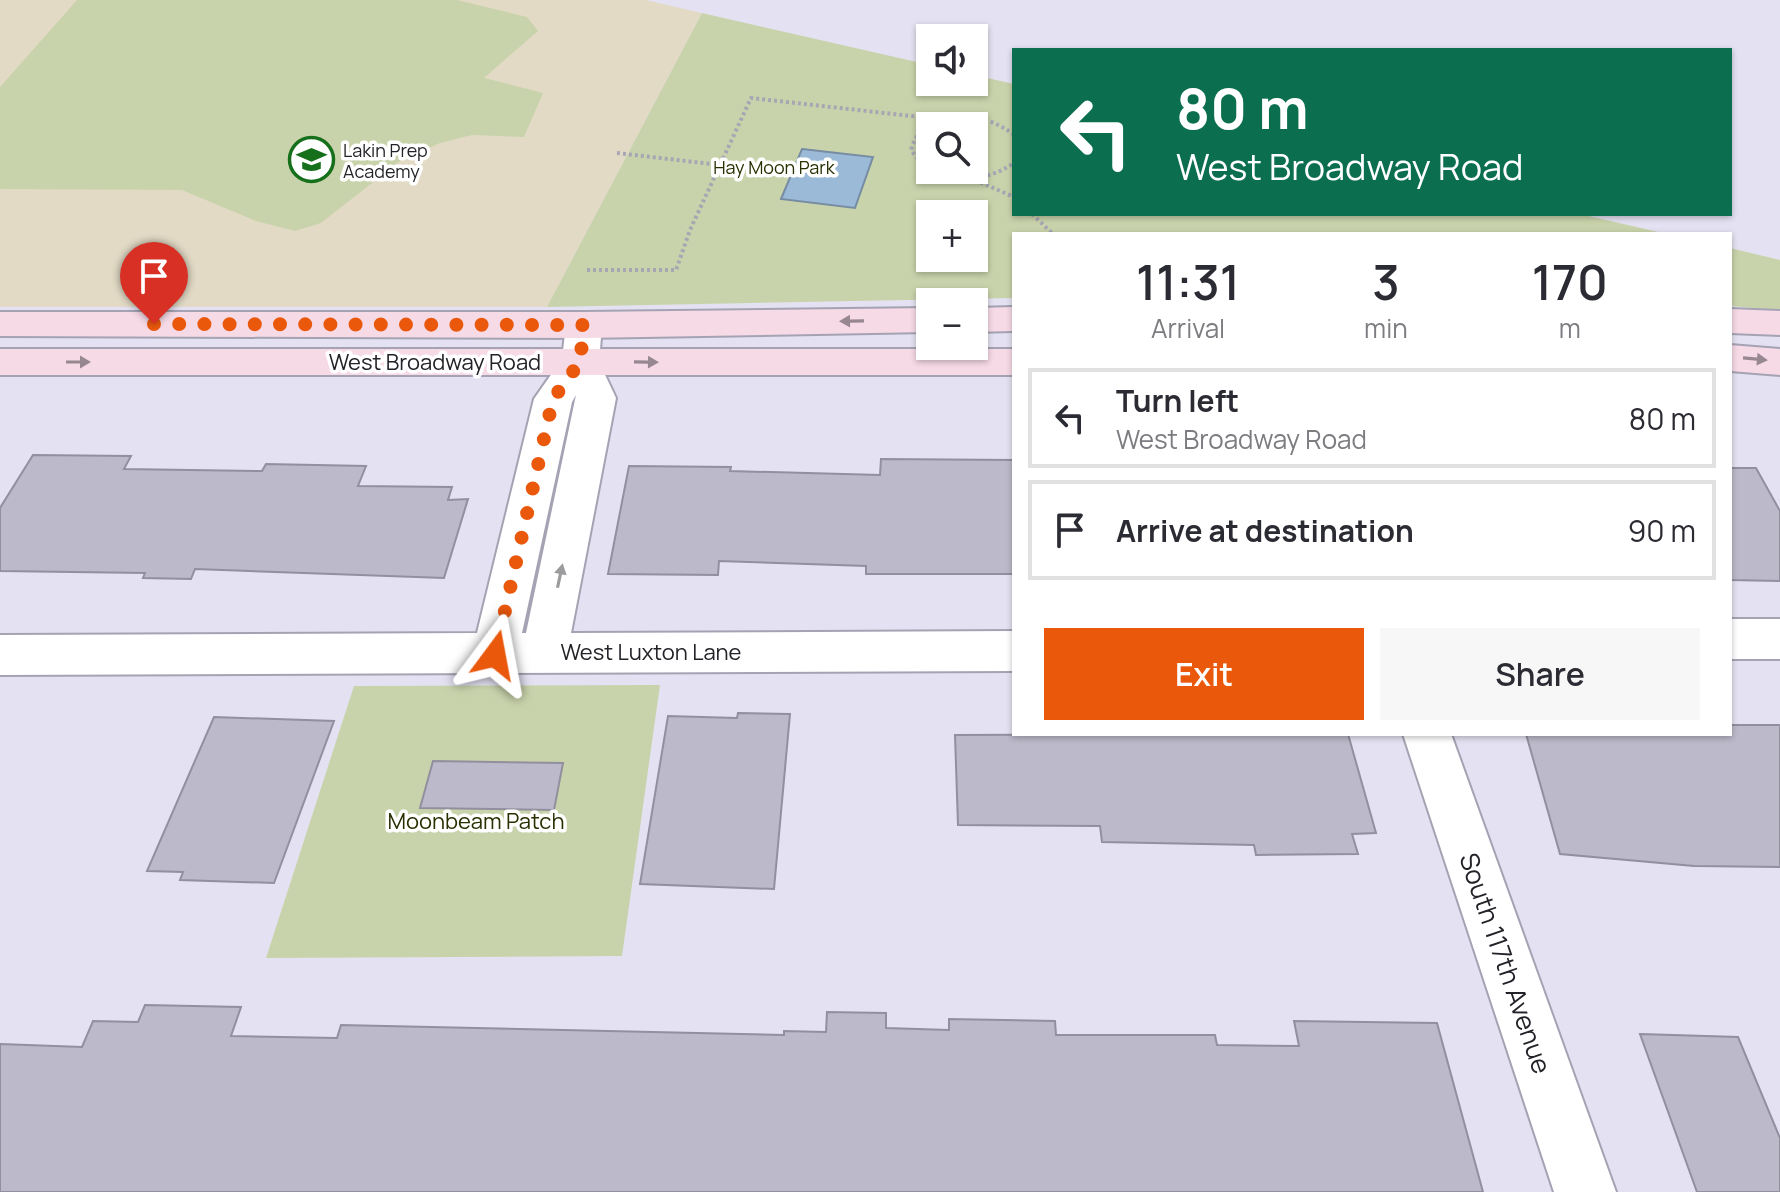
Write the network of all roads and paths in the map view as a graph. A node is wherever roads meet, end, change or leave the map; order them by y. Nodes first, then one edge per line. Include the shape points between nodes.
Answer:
1 (916, 117) edge
2 (988, 120) edge
3 (916, 133) edge
4 (1012, 133) edge
5 (617, 153) dead end
6 (916, 160) edge
7 (720, 165) junction
8 (1012, 165) edge
9 (1009, 167) junction
10 (1012, 170) edge
11 (988, 177) edge
12 (983, 184) edge
13 (1012, 196) edge
14 (1034, 216) edge
15 (1051, 232) edge
16 (587, 270) dead end
17 (1012, 319) edge
18 (988, 320) edge
19 (916, 321) edge
20 (1732, 321) edge
21 (1780, 323) edge
22 (0, 324) edge
23 (582, 343) junction
24 (1732, 358) edge
25 (0, 362) edge
26 (1012, 362) edge
27 (1780, 362) edge
28 (1732, 639) edge
29 (1780, 639) edge
30 (1012, 651) edge
31 (544, 653) junction
32 (0, 655) edge
33 (495, 655) junction
34 (1428, 736) edge
35 (1585, 1192) edge

1 - 7 path via 751,98
2 - 4 path
3 - 6 path via 911,150
5 - 7 path
7 - 16 path via 676,270
8 - 9 path
9 - 10 path
9 - 11 path
12 - 13 path
14 - 15 path
17 - 18 main road
19 -> 23 main road, West Broadway Road
20 - 21 main road
22 - 23 main road, West Broadway Road
25 -> 23 main road, West Broadway Road
23 -> 26 main road, West Broadway Road
31 -> 23 street via 597,398
23 - 33 street via 553,399
24 -> 27 main road
28 - 29 street
30 - 31 street, West Luxton Lane
31 - 33 street, West Luxton Lane
32 - 33 street, West Luxton Lane
34 - 35 street, South 117th Avenue

